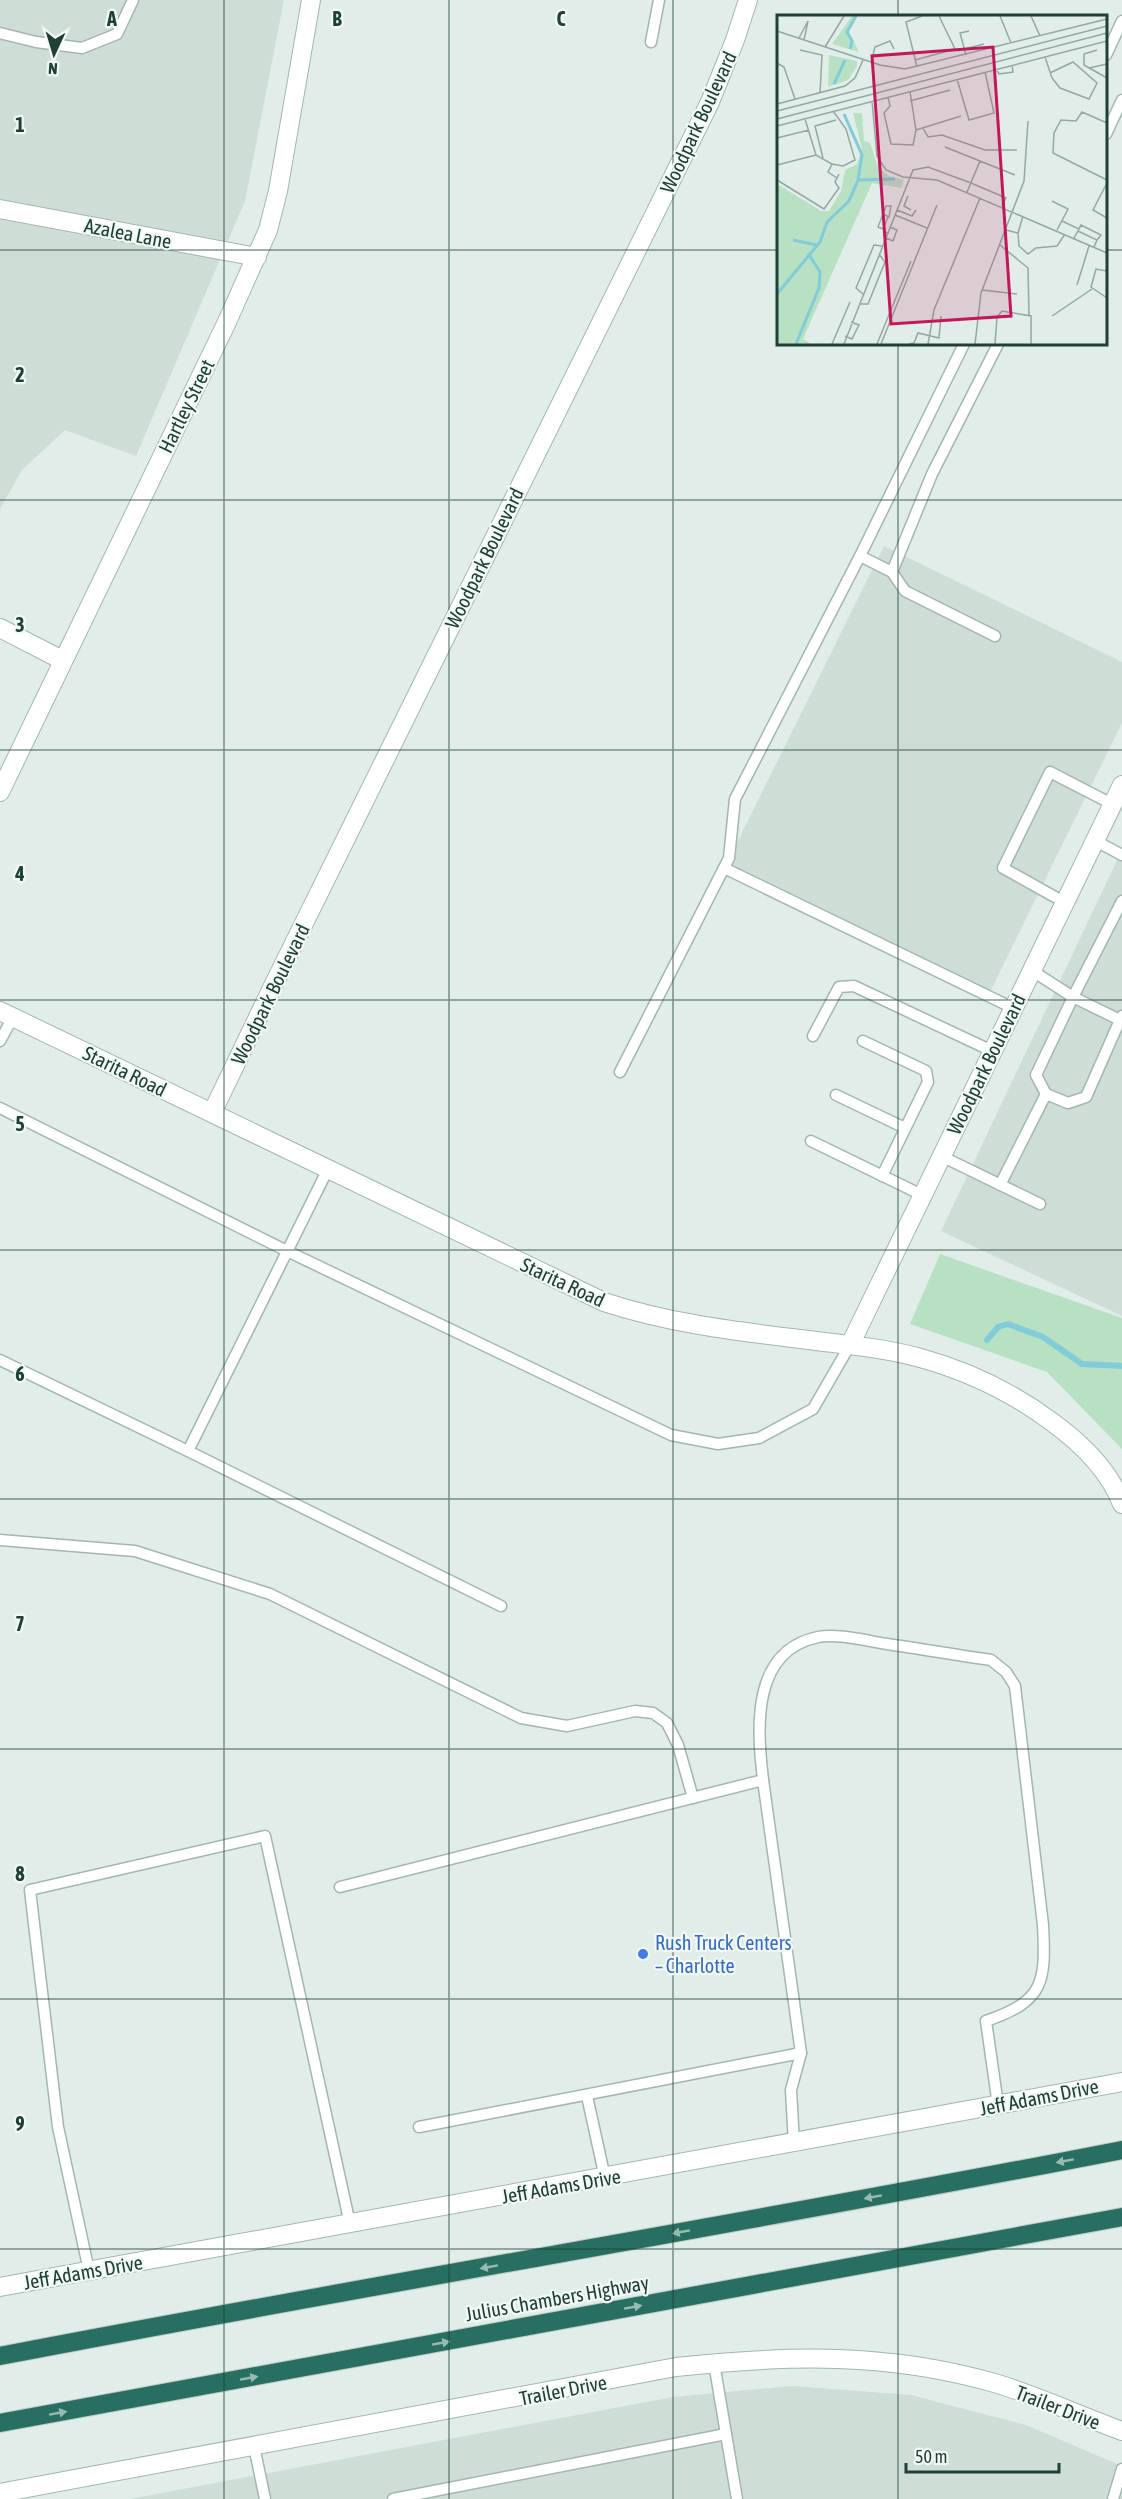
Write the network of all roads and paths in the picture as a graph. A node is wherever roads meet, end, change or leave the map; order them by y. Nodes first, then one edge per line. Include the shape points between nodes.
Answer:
1 (133, 0) edge
2 (311, 0) edge
3 (659, 0) edge
4 (748, 0) edge
5 (1122, 21) edge
6 (0, 33) edge
7 (651, 42) dead end
8 (1107, 53) edge
9 (1122, 100) edge
10 (1107, 132) edge
11 (0, 209) edge
12 (257, 256) junction
13 (964, 345) edge
14 (997, 345) edge
15 (860, 556) junction
16 (892, 572) junction
17 (0, 628) edge
18 (995, 636) dead end
19 (62, 660) junction
20 (1122, 785) edge
21 (0, 792) edge
22 (1112, 804) junction
23 (1094, 840) junction
24 (1122, 855) edge
25 (724, 868) junction
26 (1064, 902) junction
27 (1122, 902) edge
28 (1031, 970) junction
29 (1073, 997) junction
30 (1013, 1008) junction
31 (6, 1014) edge
32 (1121, 1018) edge
33 (813, 1036) dead end
34 (0, 1041) edge
35 (863, 1041) dead end
36 (992, 1051) junction
37 (620, 1072) dead end
38 (1046, 1094) junction
39 (836, 1095) dead end
40 (0, 1108) edge
41 (212, 1113) junction
42 (905, 1128) junction
43 (811, 1141) dead end
44 (941, 1156) junction
45 (328, 1169) junction
46 (882, 1176) junction
47 (1000, 1185) junction
48 (922, 1195) junction
49 (1040, 1204) dead end
50 (287, 1251) junction
51 (850, 1345) junction
52 (0, 1360) edge
53 (189, 1451) junction
54 (1122, 1504) edge
55 (0, 1540) edge
56 (501, 1606) dead end
57 (763, 1780) junction
58 (693, 1798) junction
59 (340, 1887) dead end
60 (801, 2053) junction
61 (1122, 2082) edge
62 (587, 2096) junction
63 (998, 2105) junction
64 (419, 2127) dead end
65 (794, 2143) junction
66 (1122, 2150) edge
67 (605, 2178) junction
68 (1122, 2217) edge
69 (350, 2224) junction
70 (89, 2271) junction
71 (0, 2287) edge
72 (0, 2356) edge
73 (714, 2363) junction
74 (0, 2423) edge
75 (1122, 2431) edge
76 (726, 2434) junction
77 (254, 2446) junction
78 (1122, 2469) edge
79 (0, 2493) edge
80 (265, 2499) edge
81 (393, 2499) edge
82 (737, 2499) edge
83 (1113, 2499) edge

1 - 6 lane via 117,34 82,48
2 - 12 street, Hartley Street via 278,191
3 - 7 lane
4 - 41 street, Woodpark Boulevard via 710,102
5 - 8 lane
9 - 10 lane
11 - 12 street, Azalea Lane
12 - 19 street, Hartley Street
13 - 15 lane
14 - 16 lane via 932,474
15 - 16 lane
15 - 25 lane via 735,799 729,858
16 - 18 lane via 905,591
17 - 19 street
19 - 21 street, Hartley Street
20 - 22 street, Woodpark Boulevard
22 - 23 street, Woodpark Boulevard
22 - 26 lane via 1050,772 1003,868
23 - 24 lane
23 - 26 street, Woodpark Boulevard
25 - 30 lane
25 - 37 lane
26 - 28 street, Woodpark Boulevard
27 - 29 lane
28 - 29 lane
28 - 30 street, Woodpark Boulevard
29 - 32 lane
29 - 38 lane via 1036,1076
30 - 36 street, Woodpark Boulevard
31 - 34 lane
31 - 41 street, Starita Road
32 - 38 lane via 1086,1097 1068,1103
33 - 36 lane via 839,987 854,986
35 - 42 lane via 926,1071 928,1082
36 - 44 street, Woodpark Boulevard
38 - 47 lane
39 - 42 lane
40 - 50 lane
41 - 45 street, Starita Road
42 - 46 lane
43 - 46 lane
44 - 47 lane
44 - 48 street, Woodpark Boulevard
45 - 50 lane
45 - 51 street, Starita Road via 604,1302 664,1320
46 - 48 lane
47 - 49 lane
48 - 51 street, Woodpark Boulevard
50 - 51 lane via 670,1435 718,1444 759,1438 813,1409
50 - 53 lane
51 - 54 street, Starita Road via 916,1357 958,1370 1034,1408 1095,1459
52 - 53 lane
53 - 56 lane
55 - 58 lane via 135,1551 270,1594 521,1718 567,1726 635,1711 652,1713 668,1724
57 - 58 lane
57 - 60 lane
57 - 63 lane via 759,1716 763,1686 782,1656 801,1643 820,1636 853,1639 992,1660 1006,1672 1015,1686 1044,1959 1039,1985 1029,2001 986,2021
58 - 59 lane
60 - 62 lane
60 - 65 lane via 790,2090
61 - 63 street, Jeff Adams Drive
62 - 64 lane
62 - 67 lane
63 - 65 street, Jeff Adams Drive
65 - 67 street, Jeff Adams Drive
66 -> 72 highway
67 - 69 street, Jeff Adams Drive
74 -> 68 highway, Julius Chambers Highway
69 - 70 street, Jeff Adams Drive
69 - 70 lane via 265,1836 30,1890 58,2127
70 - 71 street, Jeff Adams Drive
73 - 75 street, Trailer Drive via 822,2357 908,2365 998,2384
73 - 76 lane
73 - 77 street, Trailer Drive
76 - 81 lane
76 - 82 lane
77 - 79 street, Trailer Drive
77 - 80 lane
78 - 83 lane

